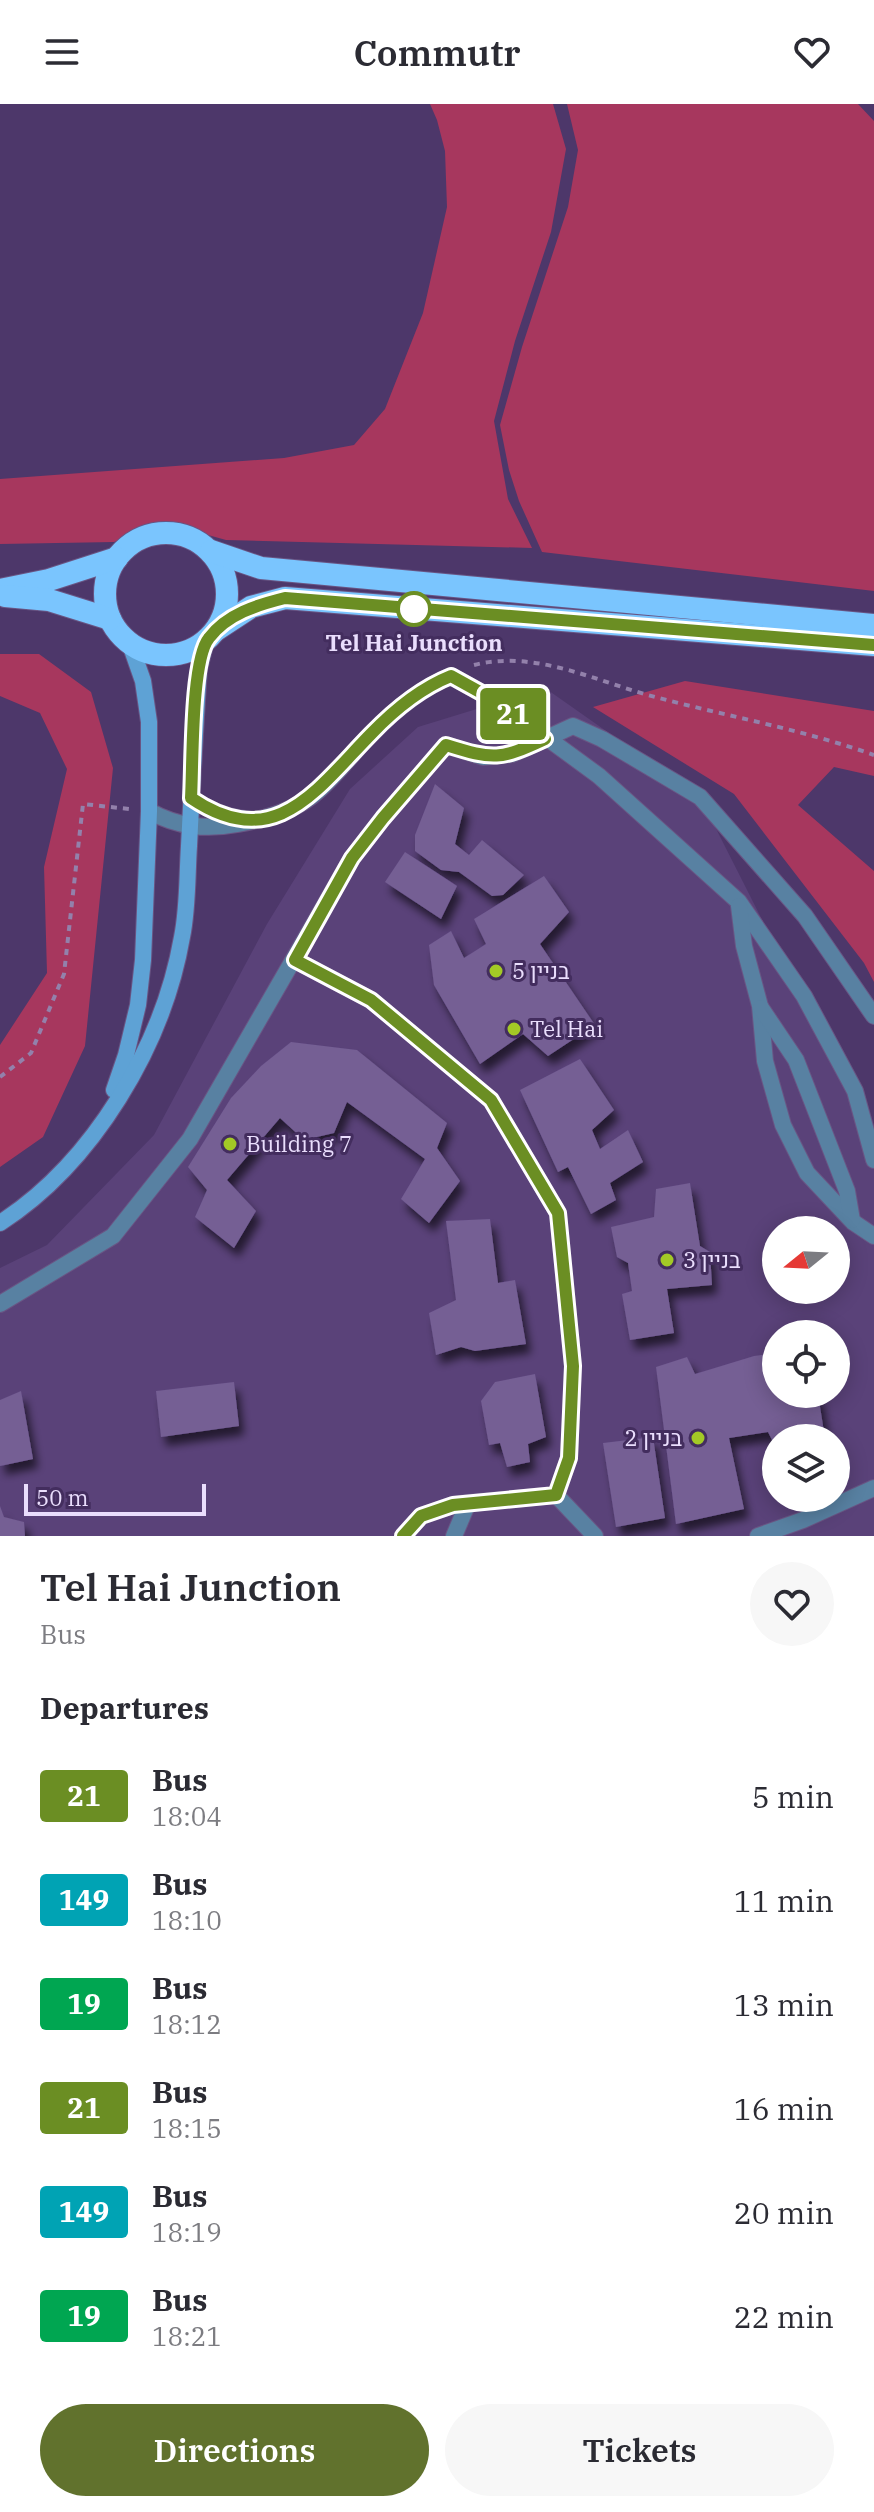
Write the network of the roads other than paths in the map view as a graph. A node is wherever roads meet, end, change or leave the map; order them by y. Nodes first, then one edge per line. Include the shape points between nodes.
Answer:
1 (211, 551) junction
2 (117, 558) junction
3 (0, 593) edge
4 (110, 619) junction
5 (874, 625) edge
6 (211, 635) junction
7 (130, 644) junction
8 (874, 645) edge
9 (545, 739) junction
10 (191, 798) junction
11 (149, 811) junction
12 (259, 820) junction
13 (190, 826) junction
14 (739, 902) junction
15 (295, 960) junction
16 (760, 1006) junction
17 (874, 1016) edge
18 (105, 1118) junction
19 (874, 1158) edge
20 (853, 1222) junction
21 (0, 1223) edge
22 (874, 1236) edge
23 (0, 1304) edge
24 (874, 1488) edge
25 (556, 1495) junction
26 (468, 1503) junction
27 (403, 1536) edge
28 (454, 1536) edge
29 (595, 1536) edge
30 (758, 1536) edge

1 - 2 highway via 176,532 156,533 137,539
1 - 5 highway via 261,568
1 - 6 highway via 222,568 227,601
2 - 3 highway
2 - 4 highway via 105,585
3 - 4 highway via 75,606
4 - 7 highway
6 - 7 highway via 189,651 169,655
6 - 8 highway via 251,607 285,598
6 - 10 main road via 199,669
7 - 11 main road via 149,722
9 - 12 street via 498,702 451,676 428,685 373,732 311,797
9 - 14 street via 599,776
9 - 15 street via 512,754 483,757 446,745 352,858
9 - 17 street via 573,726 700,797 805,916
10 - 12 main road via 222,815
10 - 13 main road
11 - 13 street
11 - 18 main road via 138,1005
12 - 13 street
13 - 18 main road via 183,937 164,1007 141,1061
14 - 16 street
14 - 19 street via 804,996 855,1091
15 - 23 street via 190,1139 113,1236
15 - 25 street via 371,1000 491,1100 558,1213 573,1366 569,1458
16 - 20 street via 796,1060 847,1191
16 - 20 street via 765,1061 783,1125 807,1173
18 - 21 main road via 63,1173
20 - 22 street
24 - 30 street
25 - 26 street
25 - 29 street
26 - 27 street via 421,1516
26 - 28 street

